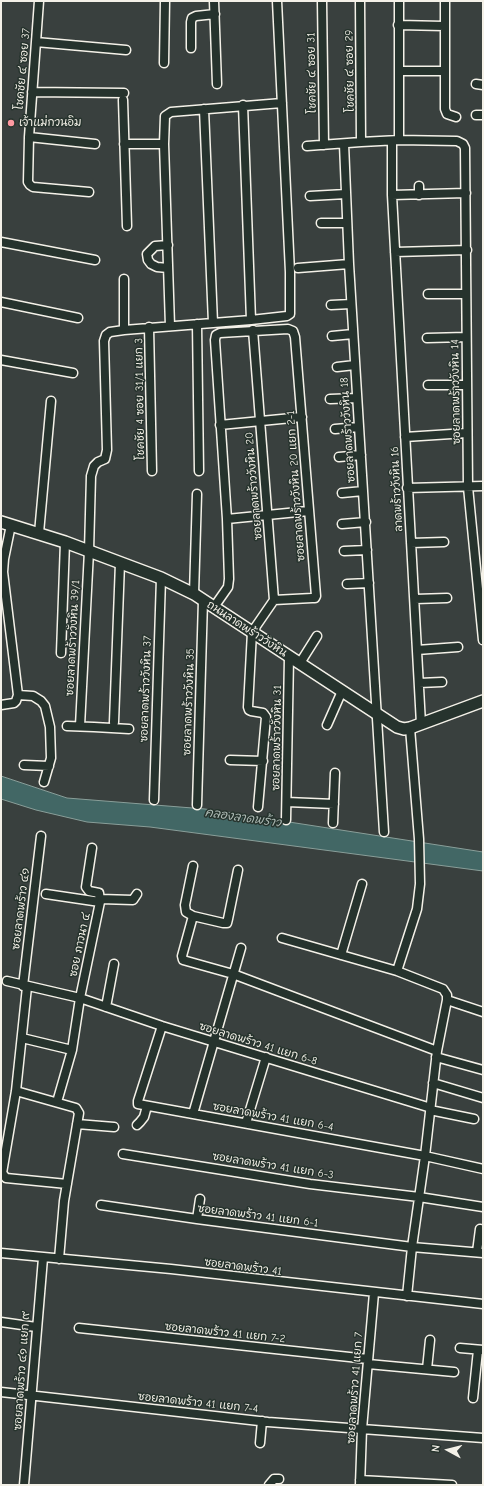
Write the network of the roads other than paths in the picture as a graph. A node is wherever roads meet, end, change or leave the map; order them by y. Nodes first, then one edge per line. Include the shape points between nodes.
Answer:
1 (40, 1) edge
2 (165, 1) edge
3 (214, 1) edge
4 (277, 1) edge
5 (322, 1) edge
6 (360, 1) edge
7 (399, 1) edge
8 (445, 1) edge
9 (215, 14) junction
10 (398, 26) junction
11 (444, 26) junction
12 (36, 42) junction
13 (191, 48) dead end
14 (126, 50) dead end
15 (164, 63) dead end
16 (398, 71) junction
17 (444, 71) junction
18 (217, 84) dead end
19 (32, 92) junction
20 (282, 103) junction
21 (243, 105) junction
22 (204, 109) junction
23 (456, 117) dead end
24 (29, 137) junction
25 (396, 141) junction
26 (361, 142) junction
27 (94, 144) dead end
28 (124, 144) junction
29 (164, 144) junction
30 (344, 144) junction
31 (324, 145) junction
32 (307, 146) dead end
33 (89, 192) dead end
34 (466, 193) junction
35 (346, 194) junction
36 (392, 195) junction
37 (310, 196) dead end
38 (347, 222) junction
39 (321, 223) dead end
40 (126, 226) dead end
41 (1, 242) edge
42 (168, 246) junction
43 (467, 250) junction
44 (395, 252) junction
45 (95, 260) dead end
46 (348, 264) junction
47 (168, 268) junction
48 (298, 268) dead end
49 (124, 279) dead end
50 (428, 294) dead end
51 (466, 294) junction
52 (1, 302) edge
53 (351, 304) junction
54 (332, 305) dead end
55 (78, 318) dead end
56 (251, 320) junction
57 (213, 323) junction
58 (197, 324) junction
59 (170, 326) junction
60 (149, 327) junction
61 (124, 330) junction
62 (253, 330) junction
63 (353, 334) junction
64 (332, 336) dead end
65 (466, 337) junction
66 (427, 338) dead end
67 (1, 360) edge
68 (355, 365) junction
69 (337, 367) dead end
70 (73, 373) dead end
71 (428, 385) dead end
72 (467, 385) junction
73 (357, 398) junction
74 (330, 399) dead end
75 (51, 401) dead end
76 (302, 417) junction
77 (260, 421) junction
78 (220, 424) junction
79 (359, 427) junction
80 (335, 429) dead end
81 (467, 433) junction
82 (405, 437) junction
83 (361, 456) junction
84 (339, 457) dead end
85 (152, 471) dead end
86 (199, 471) dead end
87 (483, 486) edge
88 (468, 487) junction
89 (407, 488) junction
90 (364, 491) junction
91 (342, 493) dead end
92 (197, 494) dead end
93 (308, 511) junction
94 (267, 515) junction
95 (227, 519) junction
96 (366, 522) junction
97 (6, 524) edge
98 (342, 524) dead end
99 (39, 533) junction
100 (65, 542) junction
101 (444, 542) dead end
102 (411, 543) junction
103 (367, 550) junction
104 (89, 551) junction
105 (344, 551) dead end
106 (120, 563) junction
107 (161, 578) junction
108 (370, 583) junction
109 (347, 584) dead end
110 (198, 597) junction
111 (447, 598) dead end
112 (415, 599) junction
113 (274, 600) junction
114 (214, 607) junction
115 (252, 632) junction
116 (317, 636) dead end
117 (483, 640) edge
118 (458, 647) dead end
119 (417, 650) junction
120 (61, 653) dead end
121 (289, 657) junction
122 (300, 663) junction
123 (442, 682) dead end
124 (419, 683) junction
125 (342, 691) junction
126 (18, 695) junction
127 (483, 701) edge
128 (1, 705) edge
129 (377, 714) junction
130 (114, 722) dead end
131 (421, 724) junction
132 (327, 725) dead end
133 (67, 726) dead end
134 (80, 726) junction
135 (410, 728) junction
136 (129, 729) dead end
137 (230, 760) dead end
138 (263, 761) junction
139 (24, 765) dead end
140 (48, 766) junction
141 (335, 773) dead end
142 (44, 782) dead end
143 (154, 800) dead end
144 (287, 802) junction
145 (334, 804) junction
146 (197, 805) dead end
147 (258, 807) dead end
148 (286, 820) dead end
149 (333, 823) dead end
150 (384, 832) dead end
151 (42, 836) dead end
152 (92, 848) dead end
153 (193, 866) dead end
154 (238, 870) dead end
155 (362, 884) dead end
156 (46, 894) dead end
157 (137, 894) dead end
158 (100, 901) junction
159 (193, 916) junction
160 (282, 938) dead end
161 (241, 948) dead end
162 (341, 955) junction
163 (114, 964) dead end
164 (398, 972) junction
165 (233, 974) junction
166 (7, 981) dead end
167 (25, 986) junction
168 (80, 998) junction
169 (448, 1000) junction
170 (106, 1007) junction
171 (483, 1012) edge
172 (162, 1026) junction
173 (22, 1038) junction
174 (214, 1041) junction
175 (72, 1050) junction
176 (436, 1054) junction
177 (266, 1057) junction
178 (483, 1070) edge
179 (433, 1083) junction
180 (16, 1090) junction
181 (483, 1098) edge
182 (57, 1102) junction
183 (147, 1106) junction
184 (430, 1109) junction
185 (193, 1114) junction
186 (474, 1119) dead end
187 (77, 1124) junction
188 (136, 1124) dead end
189 (246, 1124) junction
190 (114, 1128) dead end
191 (123, 1154) dead end
192 (425, 1156) junction
193 (483, 1169) edge
194 (67, 1184) junction
195 (419, 1197) junction
196 (200, 1199) dead end
197 (101, 1205) dead end
198 (483, 1207) edge
199 (197, 1219) junction
200 (480, 1229) dead end
201 (412, 1247) junction
202 (480, 1252) edge
203 (1, 1253) edge
204 (43, 1258) junction
205 (59, 1259) junction
206 (374, 1293) junction
207 (406, 1296) junction
208 (483, 1304) edge
209 (1, 1322) edge
210 (36, 1327) junction
211 (79, 1328) dead end
212 (430, 1340) dead end
213 (460, 1348) dead end
214 (480, 1350) edge
215 (368, 1361) junction
216 (427, 1369) junction
217 (454, 1372) dead end
218 (479, 1373) edge
219 (1, 1392) edge
220 (32, 1396) junction
221 (473, 1398) dead end
222 (262, 1421) junction
223 (362, 1429) junction
224 (483, 1438) edge
225 (260, 1443) dead end
226 (279, 1479) dead end
227 (360, 1482) edge
228 (24, 1485) edge
229 (269, 1485) edge
230 (447, 1485) edge
231 (452, 1485) edge

1 - 12 street, โชคชัย ๔ ซอย 37
2 - 15 street
3 - 9 street
4 - 20 street
5 - 31 street, โชคชัย ๔ ซอย 31
6 - 26 street, โชคชัย ๔ ซอย 29
7 - 10 street, ลาดพร้าววังหิน 16
8 - 11 street
9 - 13 street via 192,18
9 - 18 street
10 - 11 street
10 - 16 street, ลาดพร้าววังหิน 16
11 - 17 street
12 - 14 street
12 - 19 street, โชคชัย ๔ ซอย 37
16 - 17 street
16 - 25 street, ลาดพร้าววังหิน 16
17 - 23 street via 445,110 447,114
19 - 24 street, โชคชัย ๔ ซอย 37
19 - 28 street via 123,97
20 - 21 street
20 - 56 street, ซอยลาดพร้าววังหิน 39/1 via 290,314
21 - 22 street
21 - 56 street
22 - 29 street via 168,113 165,116
22 - 57 street
24 - 27 street
24 - 33 street, โชคชัย ๔ ซอย 37 via 30,185
25 - 26 street
25 - 34 street, ซอยลาดพร้าววังหิน 14 via 456,141 463,144
25 - 36 street, ลาดพร้าววังหิน 16
26 - 30 street
28 - 29 street
28 - 40 street
29 - 42 street
30 - 31 street
30 - 35 street, ซอยลาดพร้าววังหิน 18
31 - 32 street
34 - 36 street via 419,190
34 - 43 street, ซอยลาดพร้าววังหิน 14
35 - 37 street
35 - 38 street, ซอยลาดพร้าววังหิน 18
36 - 44 street, ลาดพร้าววังหิน 16
38 - 39 street
38 - 46 street, ซอยลาดพร้าววังหิน 18
41 - 45 street
42 - 47 street
42 - 47 street via 155,246 147,254 148,260 157,268
43 - 44 street
43 - 51 street, ซอยลาดพร้าววังหิน 14
44 - 82 street, ลาดพร้าววังหิน 16
46 - 48 street
46 - 53 street, ซอยลาดพร้าววังหิน 18
47 - 59 street
49 - 61 street
50 - 51 street
51 - 65 street, ซอยลาดพร้าววังหิน 14
52 - 55 street
53 - 54 street
53 - 63 street, ซอยลาดพร้าววังหิน 18
56 - 57 street, ซอยลาดพร้าววังหิน 39/1
57 - 58 street, ซอยลาดพร้าววังหิน 39/1
58 - 59 street, ซอยลาดพร้าววังหิน 39/1
58 - 86 street
59 - 60 street, ซอยลาดพร้าววังหิน 39/1
60 - 61 street, ซอยลาดพร้าววังหิน 39/1
60 - 85 street, โชคชัย 4 ซอย 31/1 แยก 3
61 - 104 street, ซอยลาดพร้าววังหิน 39/1 via 110,332 104,341 107,450 105,459 98,462 92,470
62 - 76 street, ซอยลาดพร้าววังหิน 20 แยก 2-1 via 293,331
62 - 77 street, ซอยลาดพร้าววังหิน 20
62 - 78 street via 216,335
63 - 64 street
63 - 68 street, ซอยลาดพร้าววังหิน 18
65 - 66 street
65 - 72 street, ซอยลาดพร้าววังหิน 14
67 - 70 street
68 - 69 street
68 - 73 street, ซอยลาดพร้าววังหิน 18
71 - 72 street
72 - 81 street, ซอยลาดพร้าววังหิน 14
73 - 74 street
73 - 79 street, ซอยลาดพร้าววังหิน 18
75 - 99 street
76 - 77 street
76 - 93 street, ซอยลาดพร้าววังหิน 20 แยก 2-1
77 - 78 street
77 - 94 street, ซอยลาดพร้าววังหิน 20
78 - 95 street
79 - 80 street
79 - 83 street, ซอยลาดพร้าววังหิน 18
81 - 82 street
81 - 88 street, ซอยลาดพร้าววังหิน 14
82 - 89 street, ลาดพร้าววังหิน 16
83 - 84 street
83 - 90 street, ซอยลาดพร้าววังหิน 18
87 - 88 street
88 - 89 street
88 - 117 street, ซอยลาดพร้าววังหิน 14
89 - 102 street, ลาดพร้าววังหิน 16
90 - 91 street
90 - 96 street, ซอยลาดพร้าววังหิน 18
92 - 110 street, ซอยลาดพร้าววังหิน 35
93 - 94 street
93 - 113 street, ซอยลาดพร้าววังหิน 20 แยก 2-1 via 315,597
94 - 95 street
94 - 113 street, ซอยลาดพร้าววังหิน 20
95 - 114 street via 228,588
96 - 98 street
96 - 103 street, ซอยลาดพร้าววังหิน 18
97 - 99 main road, ถนนลาดพร้าววังหิน
97 - 126 street via 3,572
99 - 100 main road, ถนนลาดพร้าววังหิน
100 - 104 main road, ถนนลาดพร้าววังหิน
100 - 120 street
101 - 102 street
102 - 112 street, ลาดพร้าววังหิน 16
103 - 105 street
103 - 108 street, ซอยลาดพร้าววังหิน 18
104 - 106 main road, ถนนลาดพร้าววังหิน
104 - 134 street, ซอยลาดพร้าววังหิน 39/1
106 - 107 main road, ถนนลาดพร้าววังหิน
106 - 130 street
107 - 110 main road, ถนนลาดพร้าววังหิน
107 - 143 street, ซอยลาดพร้าววังหิน 37
108 - 109 street
108 - 129 street, ซอยลาดพร้าววังหิน 18
110 - 114 main road, ถนนลาดพร้าววังหิน
110 - 146 street, ซอยลาดพร้าววังหิน 35
111 - 112 street
112 - 119 street, ลาดพร้าววังหิน 16
113 - 115 street
114 - 115 main road, ถนนลาดพร้าววังหิน
115 - 121 main road, ถนนลาดพร้าววังหิน
115 - 138 street via 248,707 251,711 263,713 266,717
116 - 122 street
118 - 119 street
119 - 124 street, ลาดพร้าววังหิน 16
121 - 122 main road, ถนนลาดพร้าววังหิน
121 - 144 street, ซอยลาดพร้าววังหิน 31
122 - 125 main road, ถนนลาดพร้าววังหิน
123 - 124 street
124 - 131 street, ลาดพร้าววังหิน 16
125 - 129 main road, ถนนลาดพร้าววังหิน
125 - 132 street
126 - 128 street via 14,703
126 - 140 street via 33,696 45,706 50,727 51,758
127 - 131 main road
129 - 135 main road, ถนนลาดพร้าววังหิน via 398,727
129 - 150 street, ซอยลาดพร้าววังหิน 18
131 - 135 main road
133 - 134 street
134 - 136 street
135 - 164 street via 420,884 417,909
137 - 138 street
138 - 147 street
139 - 140 street
140 - 142 street
141 - 145 street
144 - 145 street
144 - 148 street, ซอยลาดพร้าววังหิน 31
145 - 149 street
151 - 167 street, ซอยลาดพร้าว ๔๑
152 - 158 street via 86,887 99,893
153 - 159 street via 185,909
154 - 159 street via 226,923
155 - 162 street
156 - 158 street, ซอย ภาวนา ๔
157 - 158 street via 132,900
158 - 168 street, ซอย ภาวนา ๔
159 - 165 street via 182,959
160 - 162 street
161 - 165 street
162 - 164 street
163 - 170 street
164 - 169 street via 443,989
165 - 174 street
165 - 176 street
166 - 167 street
167 - 168 street, ซอยลาดพร้าว 41 แยก 6-8
167 - 173 street, ซอยลาดพร้าว ๔๑
168 - 170 street, ซอยลาดพร้าว 41 แยก 6-8
168 - 175 street, ซอย ภาวนา ๔
169 - 171 street
169 - 176 street
170 - 172 street, ซอยลาดพร้าว 41 แยก 6-8
172 - 174 street, ซอยลาดพร้าว 41 แยก 6-8
172 - 183 street via 138,1101 138,1104
173 - 175 street
173 - 180 street, ซอยลาดพร้าว ๔๑
174 - 177 street, ซอยลาดพร้าว 41 แยก 6-8
174 - 185 street
175 - 182 street, ซอย ภาวนา ๔
176 - 178 street
176 - 179 street
177 - 184 street, ซอยลาดพร้าว 41 แยก 6-8
177 - 189 street
179 - 181 street
179 - 184 street
180 - 182 street
180 - 194 street, ซอยลาดพร้าว ๔๑ via 3,1176
182 - 187 street via 76,1108 79,1112
183 - 185 street, ซอยลาดพร้าว 41 แยก 6-4
183 - 188 street via 144,1117
184 - 186 street, ซอยลาดพร้าว 41 แยก 6-8
184 - 192 street
185 - 189 street, ซอยลาดพร้าว 41 แยก 6-4
187 - 190 street
187 - 194 street
189 - 192 street, ซอยลาดพร้าว 41 แยก 6-4
191 - 195 street, ซอยลาดพร้าว 41 แยก 6-3 via 310,1184
192 - 193 street, ซอยลาดพร้าว 41 แยก 6-4
192 - 195 street
194 - 205 street
195 - 198 street, ซอยลาดพร้าว 41 แยก 6-3
195 - 201 street
196 - 199 street
197 - 199 street, ซอยลาดพร้าว 41 แยก 6-1
199 - 201 street, ซอยลาดพร้าว 41 แยก 6-1
200 - 202 street
201 - 202 street, ซอยลาดพร้าว 41 แยก 6-1
201 - 207 street
203 - 204 street, ซอยลาดพร้าว 41
204 - 205 street, ซอยลาดพร้าว 41
204 - 210 street, ซอยลาดพร้าว ๔๑ แยก ๙
205 - 206 street, ซอยลาดพร้าว 41
206 - 207 street, ซอยลาดพร้าว 41
206 - 215 street, ซอยลาดพร้าว 41 แยก 7
207 - 208 street, ซอยลาดพร้าว 41
209 - 210 street
210 - 220 street, ซอยลาดพร้าว ๔๑ แยก ๙
211 - 215 street, ซอยลาดพร้าว 41 แยก 7-2
212 - 216 street
213 - 214 street
214 - 218 street
215 - 216 street, ซอยลาดพร้าว 41 แยก 7-2
215 - 223 street, ซอยลาดพร้าว 41 แยก 7
216 - 217 street, ซอยลาดพร้าว 41 แยก 7-2
218 - 221 street
219 - 220 street, ซอยลาดพร้าว 41 แยก 7-4
220 - 222 street, ซอยลาดพร้าว 41 แยก 7-4
220 - 228 street, ซอยลาดพร้าว ๔๑ แยก ๙
222 - 223 street, ซอยลาดพร้าว 41 แยก 7-4
222 - 225 street
223 - 224 street, ซอยลาดพร้าว 41 แยก 7-4
223 - 227 street, ซอยลาดพร้าว 41 แยก 7
226 - 229 street via 274,1479
227 - 230 street
230 - 231 street

